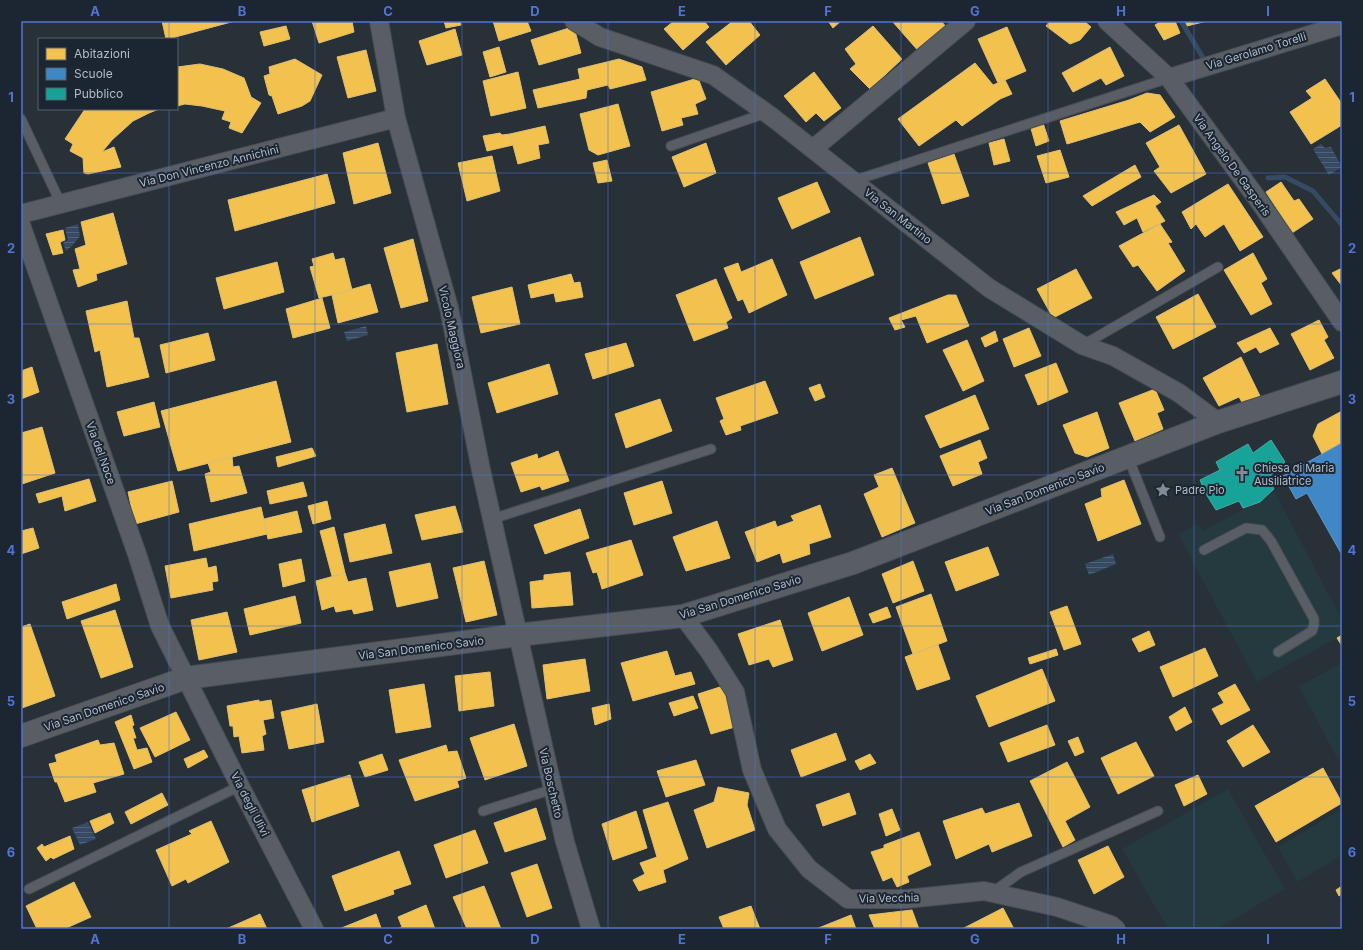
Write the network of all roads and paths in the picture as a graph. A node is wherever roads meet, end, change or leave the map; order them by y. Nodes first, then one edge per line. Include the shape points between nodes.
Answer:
1 (380, 21) edge
2 (574, 21) edge
3 (966, 21) edge
4 (1107, 21) edge
5 (1342, 25) edge
6 (1169, 78) junction
7 (766, 113) junction
8 (396, 118) junction
9 (21, 119) edge
10 (671, 146) dead end
11 (813, 149) junction
12 (853, 181) junction
13 (61, 204) junction
14 (21, 214) edge
15 (21, 225) edge
16 (1218, 266) dead end
17 (1342, 322) edge
18 (1082, 346) junction
19 (1342, 382) edge
20 (1218, 422) junction
21 (711, 449) dead end
22 (1128, 457) junction
23 (492, 519) junction
24 (1160, 537) dead end
25 (1204, 550) dead end
26 (683, 616) junction
27 (518, 635) junction
28 (1278, 652) dead end
29 (186, 678) junction
30 (21, 736) edge
31 (240, 786) junction
32 (553, 789) junction
33 (1158, 810) dead end
34 (482, 811) dead end
35 (29, 889) dead end
36 (992, 893) junction
37 (314, 929) edge
38 (591, 929) edge
39 (1116, 929) edge

1 - 8 street, Vicolo Maggiora
2 - 7 street, Via San Martino via 600,37 714,75
3 - 11 street
4 - 6 street, Via Angelo De Gasperis
5 - 6 street, Via Gerolamo Torelli
6 - 12 lane
6 - 17 street, Via Angelo De Gasperis via 1259,201
7 - 10 lane
7 - 11 street, Via San Martino
8 - 13 street, Via Don Vincenzo Annichini
8 - 23 street, Vicolo Maggiora via 449,308
9 - 13 lane
11 - 12 street, Via San Martino
12 - 18 street, Via San Martino via 989,288
13 - 14 street, Via Don Vincenzo Annichini
15 - 29 street, Via del Noce via 160,626
16 - 18 lane
18 - 20 street, Via San Martino via 1113,356 1179,393
19 - 20 street, Via San Domenico Savio
20 - 22 street, Via San Domenico Savio
21 - 23 lane
22 - 24 lane
22 - 26 street, Via San Domenico Savio via 853,563
23 - 27 street, Vicolo Maggiora
25 - 28 lane via 1246,528 1262,530 1271,541 1314,619 1312,631
26 - 27 street, Via San Domenico Savio
26 - 36 street, Via Vecchia via 735,692 752,770 776,830 809,869 848,899 906,899 984,891
27 - 29 street, Via San Domenico Savio
27 - 32 street, Via Boschetto
29 - 30 street, Via San Domenico Savio
29 - 31 street, Via degli Ulivi
31 - 35 lane
31 - 37 street, Via degli Ulivi
32 - 34 lane
32 - 38 street, Via Boschetto via 565,842
33 - 36 lane via 1021,872
36 - 39 street, Via Vecchia via 1057,907 1111,925

